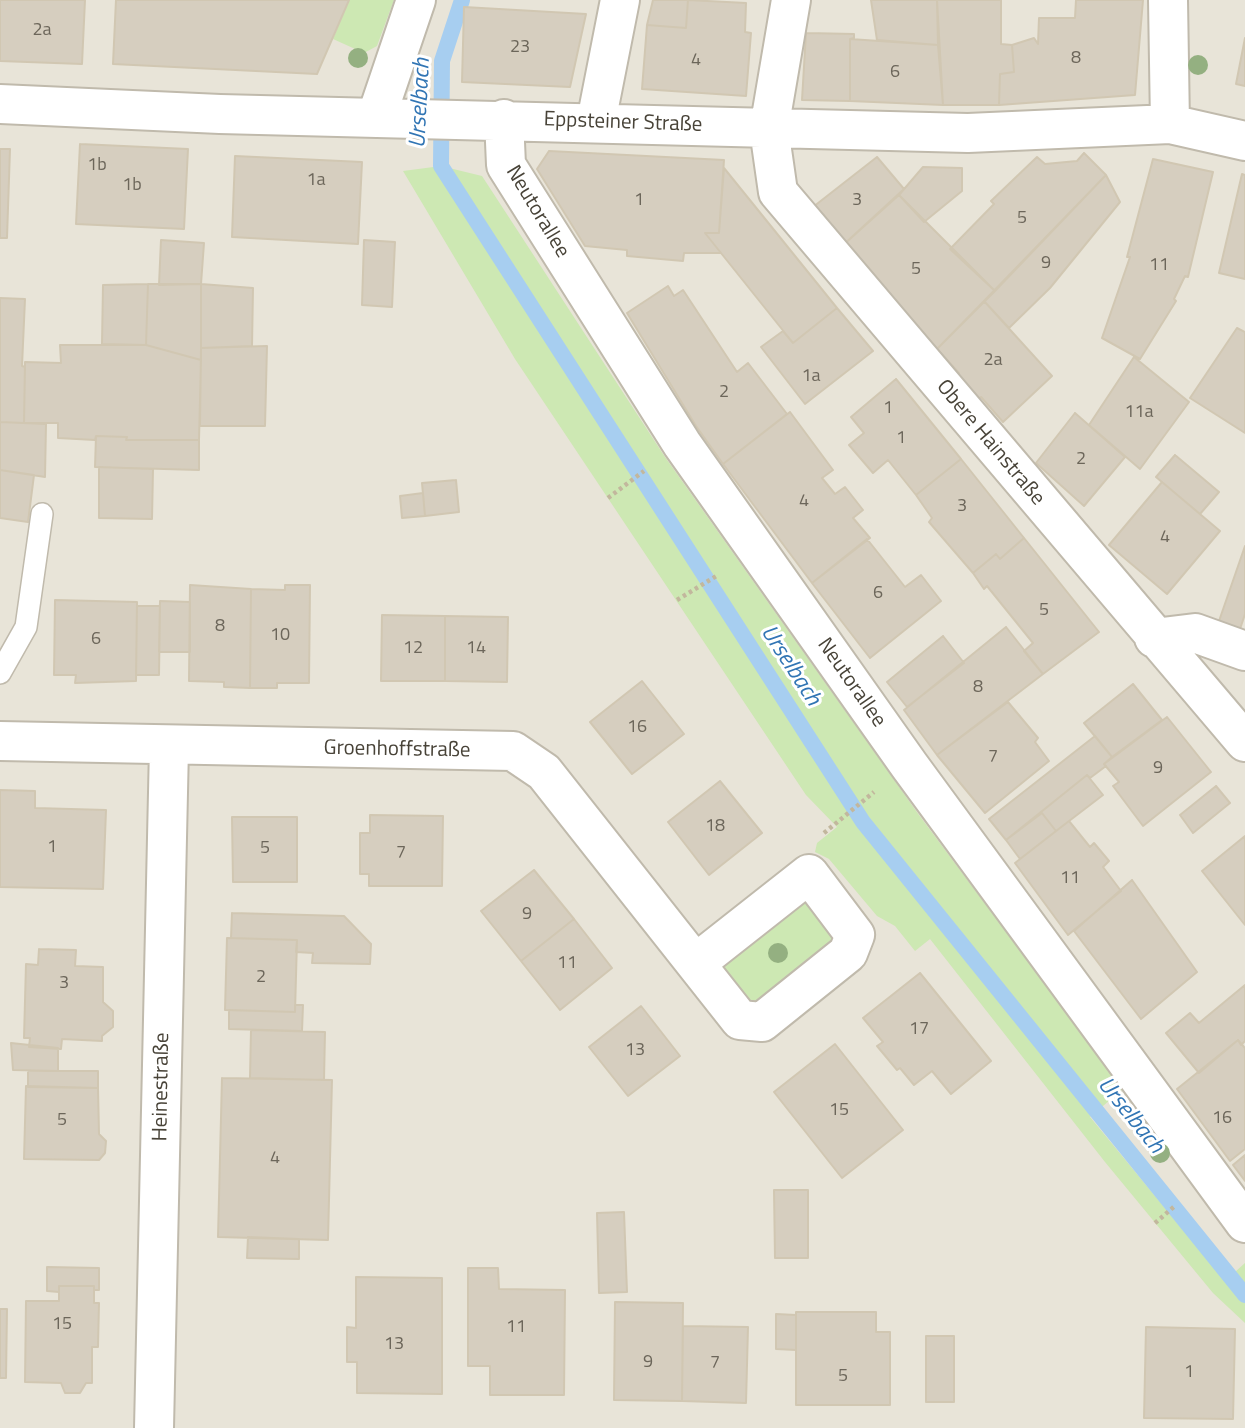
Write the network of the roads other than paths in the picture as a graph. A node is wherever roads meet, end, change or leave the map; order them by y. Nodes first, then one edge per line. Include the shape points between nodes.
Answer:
1 (416, 0) edge
2 (620, 0) edge
3 (791, 0) edge
4 (1168, 0) edge
5 (0, 104) edge
6 (376, 118) junction
7 (504, 119) junction
8 (596, 122) junction
9 (1170, 124) junction
10 (769, 129) junction
11 (1245, 141) edge
12 (42, 514) dead end
13 (1154, 638) junction
14 (1245, 652) edge
15 (0, 673) edge
16 (0, 741) edge
17 (1245, 742) edge
18 (169, 747) junction
19 (696, 964) dead end
20 (1245, 1223) edge
21 (155, 1428) edge

1 - 6 street
2 - 8 street
3 - 10 street, Obere Hainstraße
4 - 9 street
5 - 6 street, Eppsteiner Straße
6 - 7 street, Eppsteiner Straße
7 - 8 street, Eppsteiner Straße
7 - 20 street, Neutorallee via 506,165 682,444 909,765
8 - 10 street, Eppsteiner Straße
9 - 10 street, Eppsteiner Straße via 968,133
9 - 11 street, Eppsteiner Straße
10 - 13 street, Obere Hainstraße via 778,192
12 - 15 lane via 26,627
13 - 14 street via 1195,633
13 - 17 street, Obere Hainstraße
16 - 18 street, Groenhoffstraße
18 - 19 street, Groenhoffstraße via 513,751 544,772
18 - 21 street, Heinestraße

